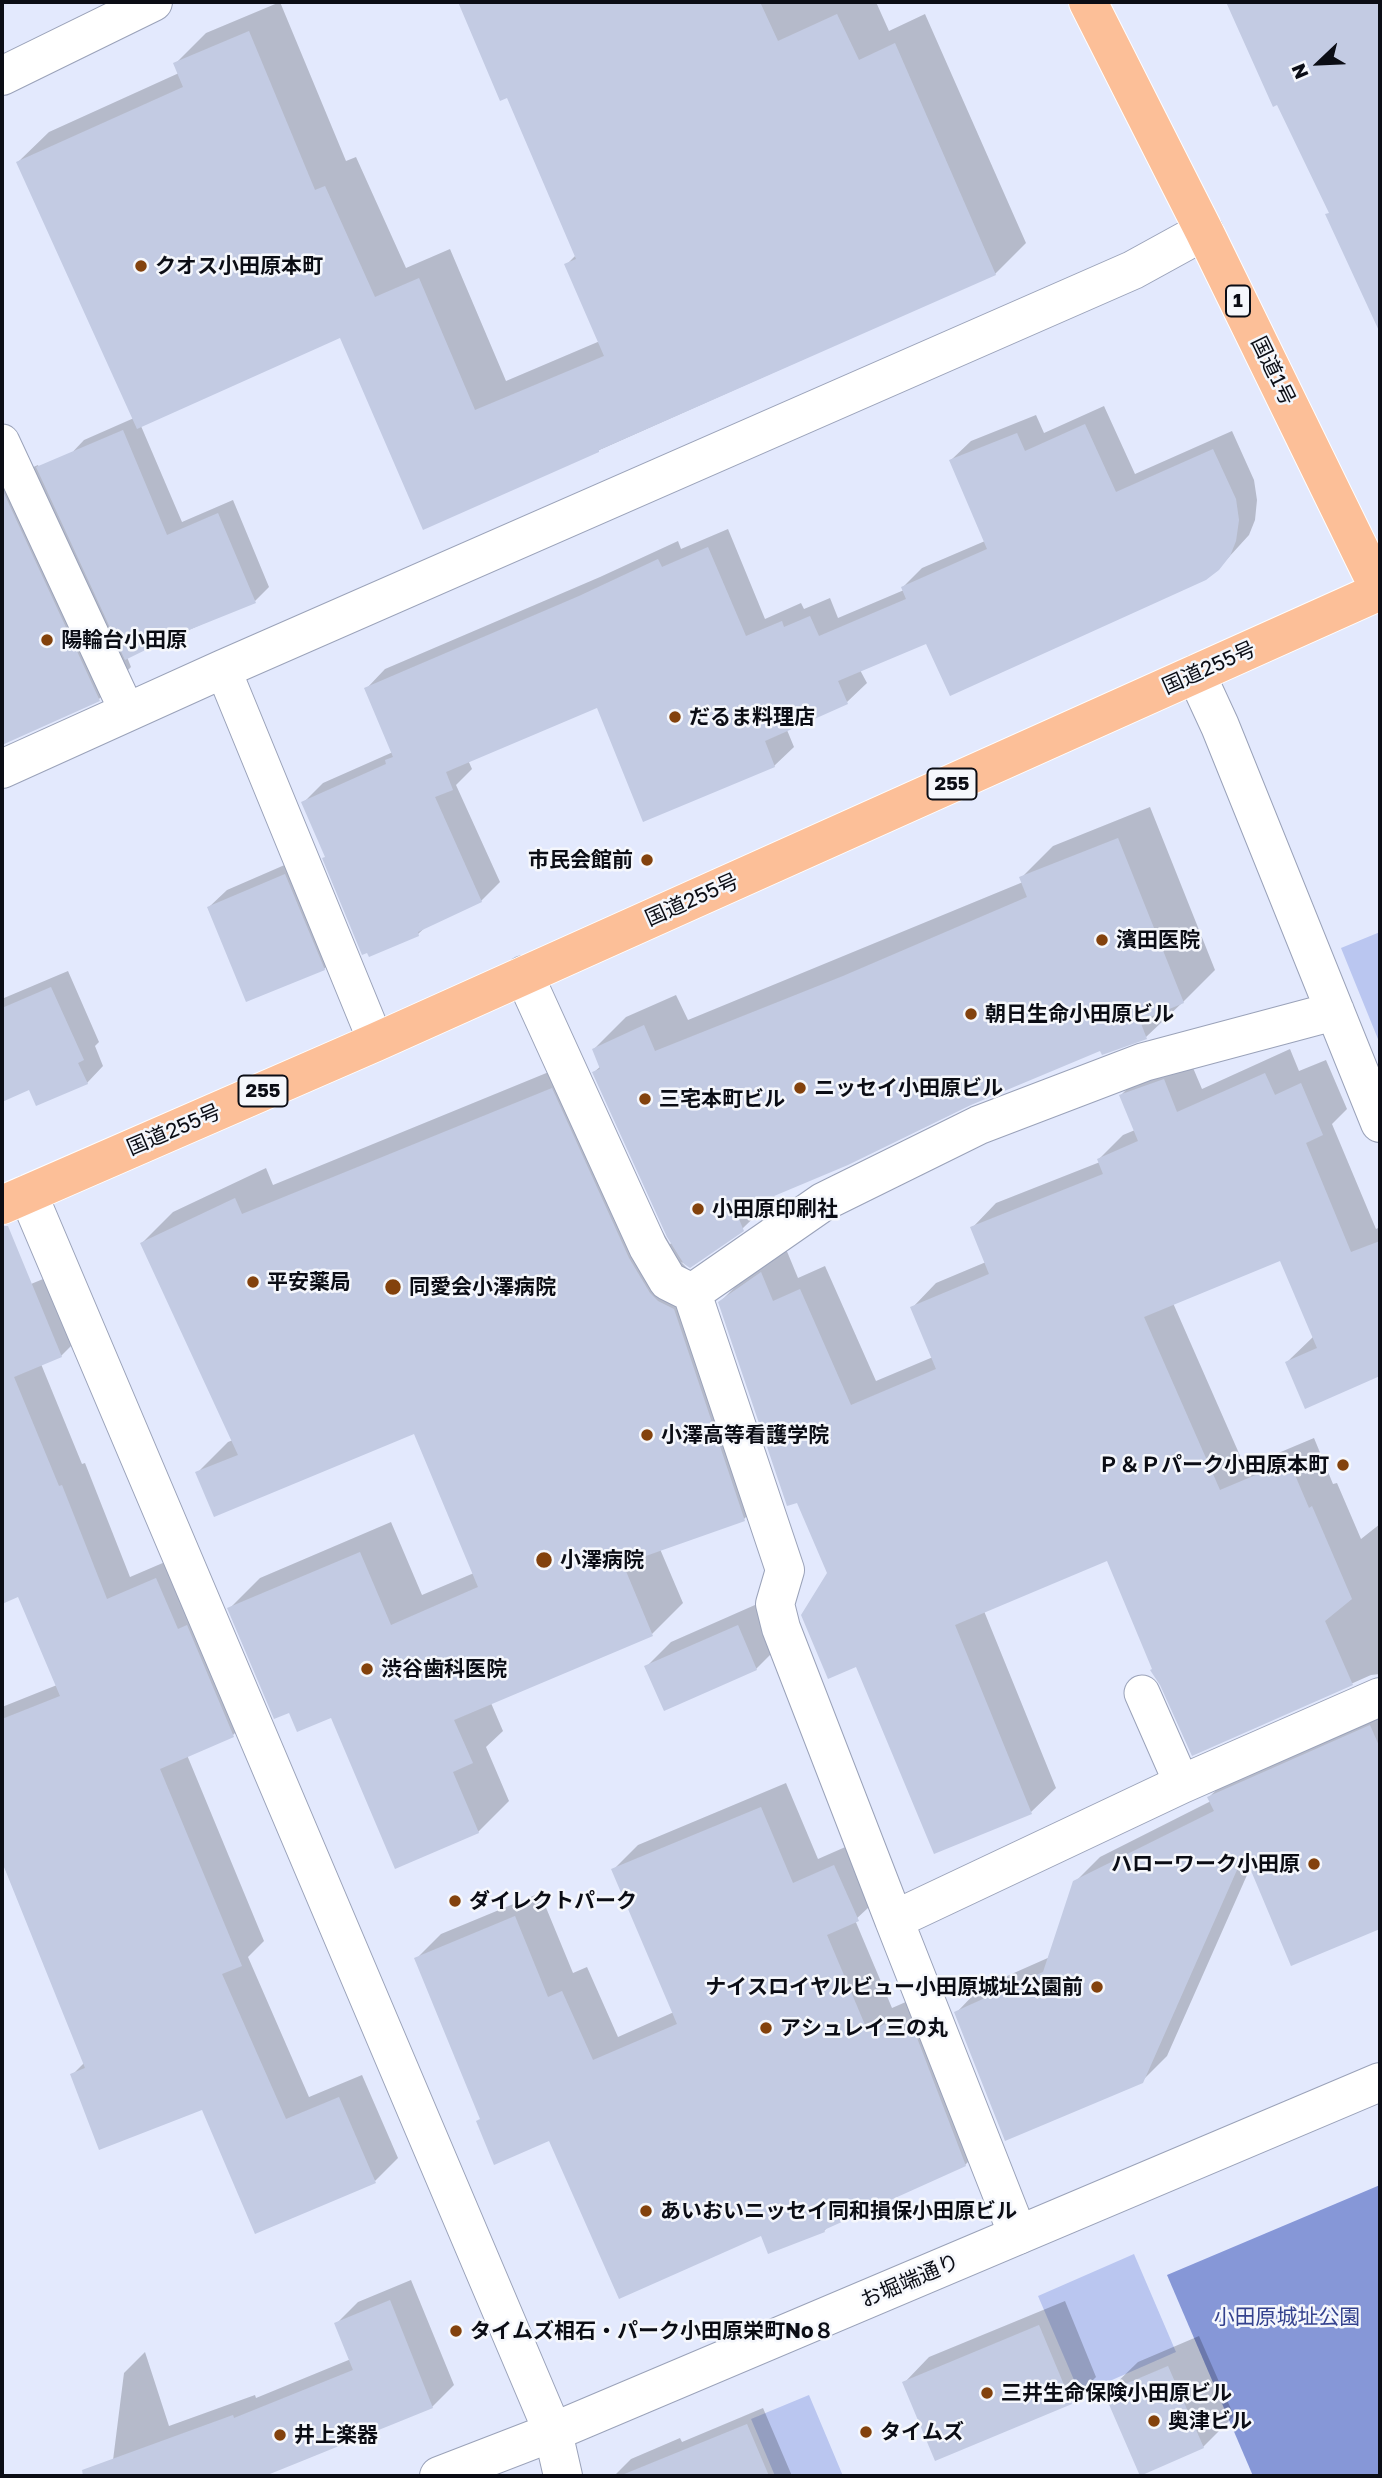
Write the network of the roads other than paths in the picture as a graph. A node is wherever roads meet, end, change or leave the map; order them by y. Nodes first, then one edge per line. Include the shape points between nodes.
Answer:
1 (153, 2) edge
2 (1099, 5) edge
3 (2, 76) edge
4 (1204, 230) junction
5 (2, 442) edge
6 (1380, 591) edge
7 (223, 668) junction
8 (1196, 674) junction
9 (127, 711) junction
10 (2, 769) edge
11 (524, 975) junction
12 (1335, 1011) junction
13 (376, 1042) junction
14 (1380, 1123) edge
15 (15, 1199) edge
16 (692, 1293) junction
17 (1142, 1693) dead end
18 (1380, 1697) edge
19 (1182, 1784) junction
20 (894, 1920) junction
21 (1380, 2082) edge
22 (1018, 2235) junction
23 (553, 2432) junction
24 (439, 2476) edge
25 (563, 2476) edge

1 - 3 street
2 - 4 highway, 国道1号 / 1
4 - 6 highway, 国道1号 / 1
4 - 7 street via 1133,270
5 - 9 lane
6 - 8 highway, 国道255号 / 255
7 - 9 street
7 - 13 lane
8 - 11 highway, 国道255号 / 255
8 - 12 street
9 - 10 street
11 - 13 highway, 国道255号 / 255
11 - 16 street via 648,1247 668,1280
12 - 14 street
12 - 16 street via 1144,1062 979,1125 823,1202
13 - 15 highway, 国道255号 / 255
15 - 23 street
16 - 20 street via 786,1570 775,1604 781,1628
17 - 19 lane
18 - 19 street
19 - 20 street
20 - 22 street
21 - 22 street, お堀端通り
22 - 23 street, お堀端通り
23 - 24 street, お堀端通り
23 - 25 street

